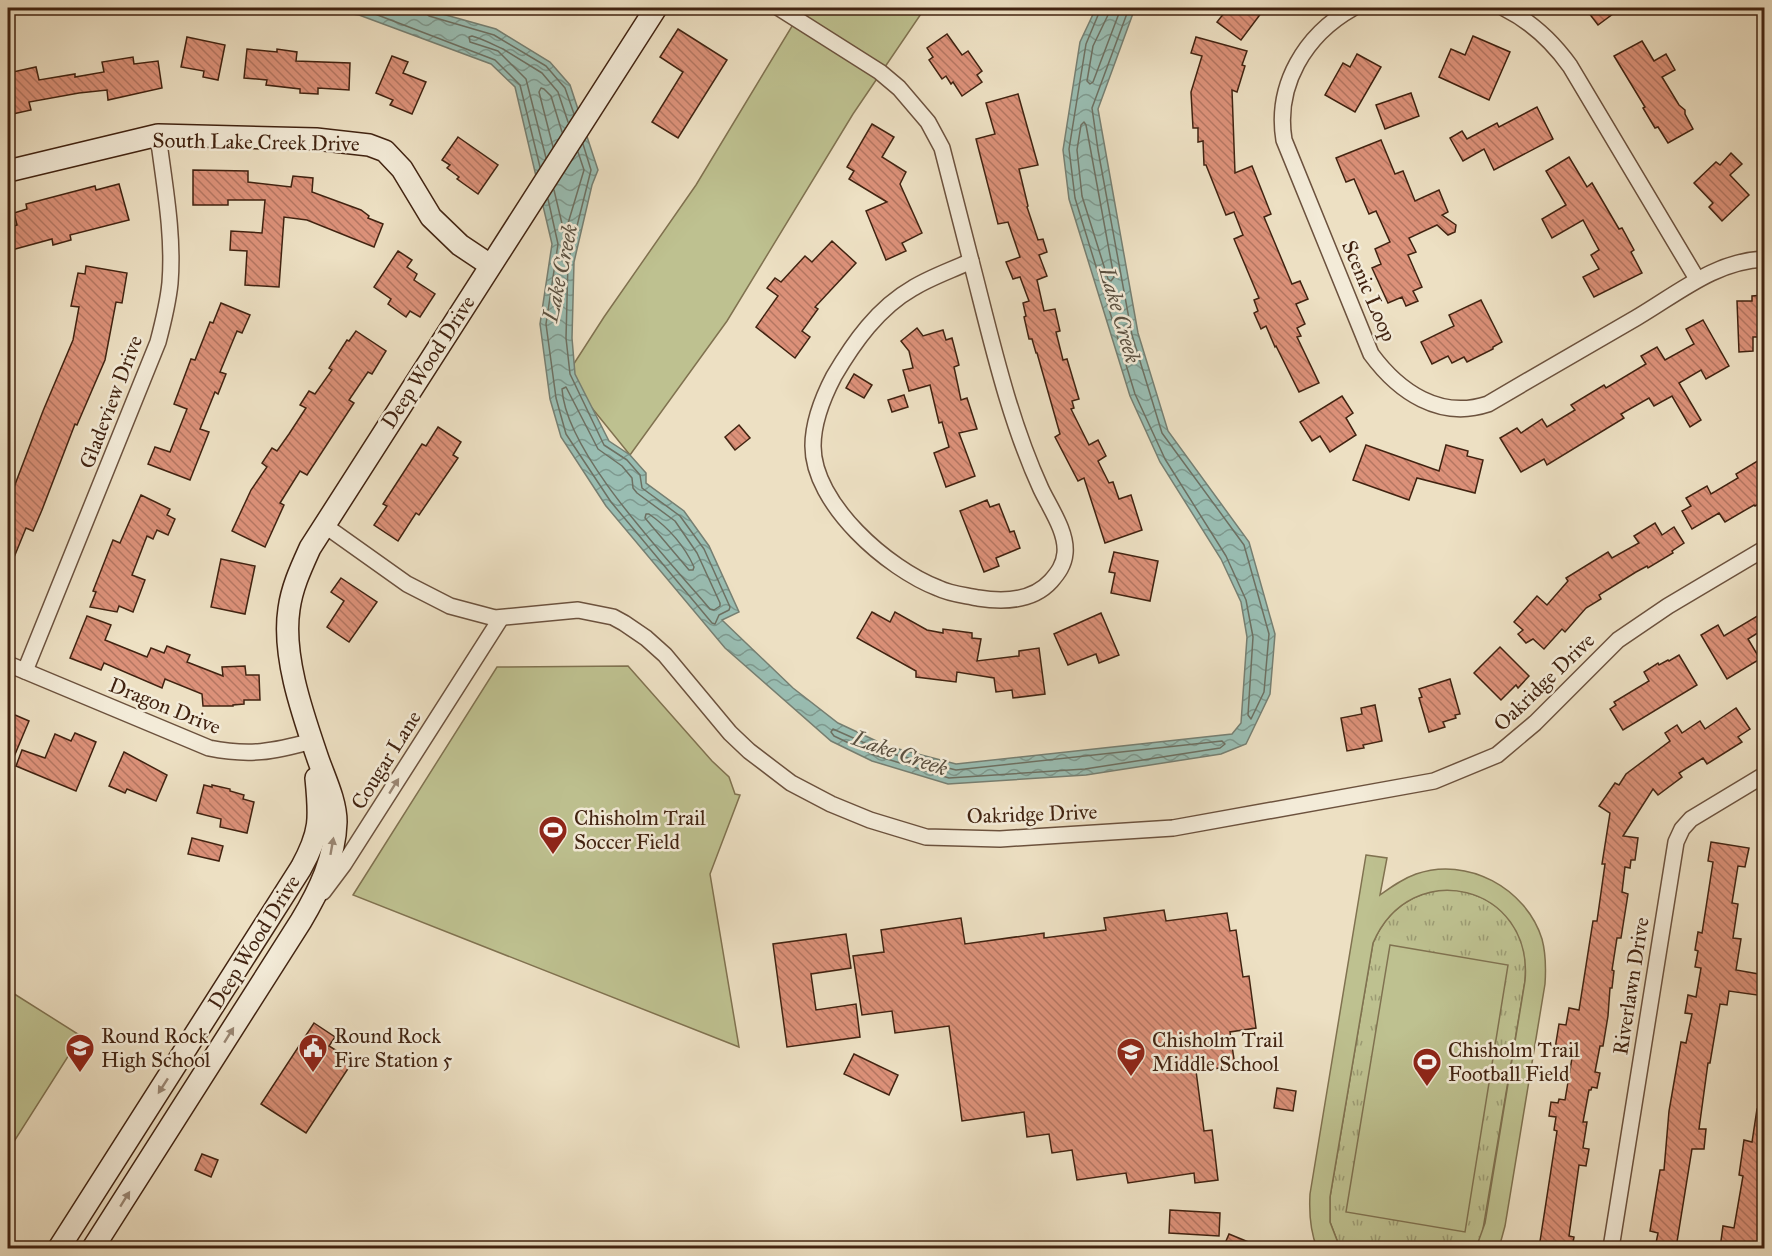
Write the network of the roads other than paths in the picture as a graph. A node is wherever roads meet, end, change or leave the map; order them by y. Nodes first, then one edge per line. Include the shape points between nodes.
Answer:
1 (656, 8) edge
2 (779, 8) edge
3 (1353, 8) edge
4 (1504, 8) edge
5 (158, 135) junction
6 (8, 171) edge
7 (1764, 259) edge
8 (971, 261) junction
9 (490, 265) junction
10 (1697, 279) junction
11 (324, 525) junction
12 (1764, 549) edge
13 (501, 618) junction
14 (8, 664) edge
15 (25, 671) junction
16 (312, 741) junction
17 (1764, 775) edge
18 (301, 921) junction
19 (59, 1248) edge
20 (93, 1248) edge
21 (1611, 1248) edge

1 - 9 street, Deep Wood Drive
2 - 8 street via 880,72 928,122 942,148
3 - 10 street, Scenic Loop via 1315,39 1291,75 1284,92 1281,126 1294,168 1371,354 1397,383 1430,404 1444,408 1472,409 1488,404
4 - 10 street via 1540,30 1570,66
5 - 6 street, South Lake Creek Drive
5 - 9 street, South Lake Creek Drive via 369,144 385,151 402,169 431,217 460,245
5 - 15 street, Gladeview Drive via 169,230 170,278 165,314 154,352
7 - 10 street, Scenic Loop via 1720,268
8 - 8 street via 914,287 870,322 827,389 815,429 814,460 825,488 845,518 891,563 951,593 1018,600 1041,590 1059,572 1065,552 1063,536 1012,417
9 - 11 street, Deep Wood Drive
11 - 13 street, Oakridge Drive via 428,596 450,606
11 - 16 street, Deep Wood Drive via 299,572 287,624 291,667
12 - 13 street, Oakridge Drive via 1618,640 1543,716 1497,755 1434,781 1173,828 1000,839 926,837 870,820 791,783 730,733 665,655 613,618 566,610
18 -> 13 street, Cougar Lane via 344,864
14 - 15 street, Dragon Drive
15 - 16 street, Dragon Drive via 209,748 265,753
18 -> 16 street, Deep Wood Drive via 324,876 336,824
16 -> 19 street, Deep Wood Drive via 319,810 312,848
17 - 21 street, Riverlawn Drive via 1691,819 1676,842
20 -> 18 street, Deep Wood Drive

